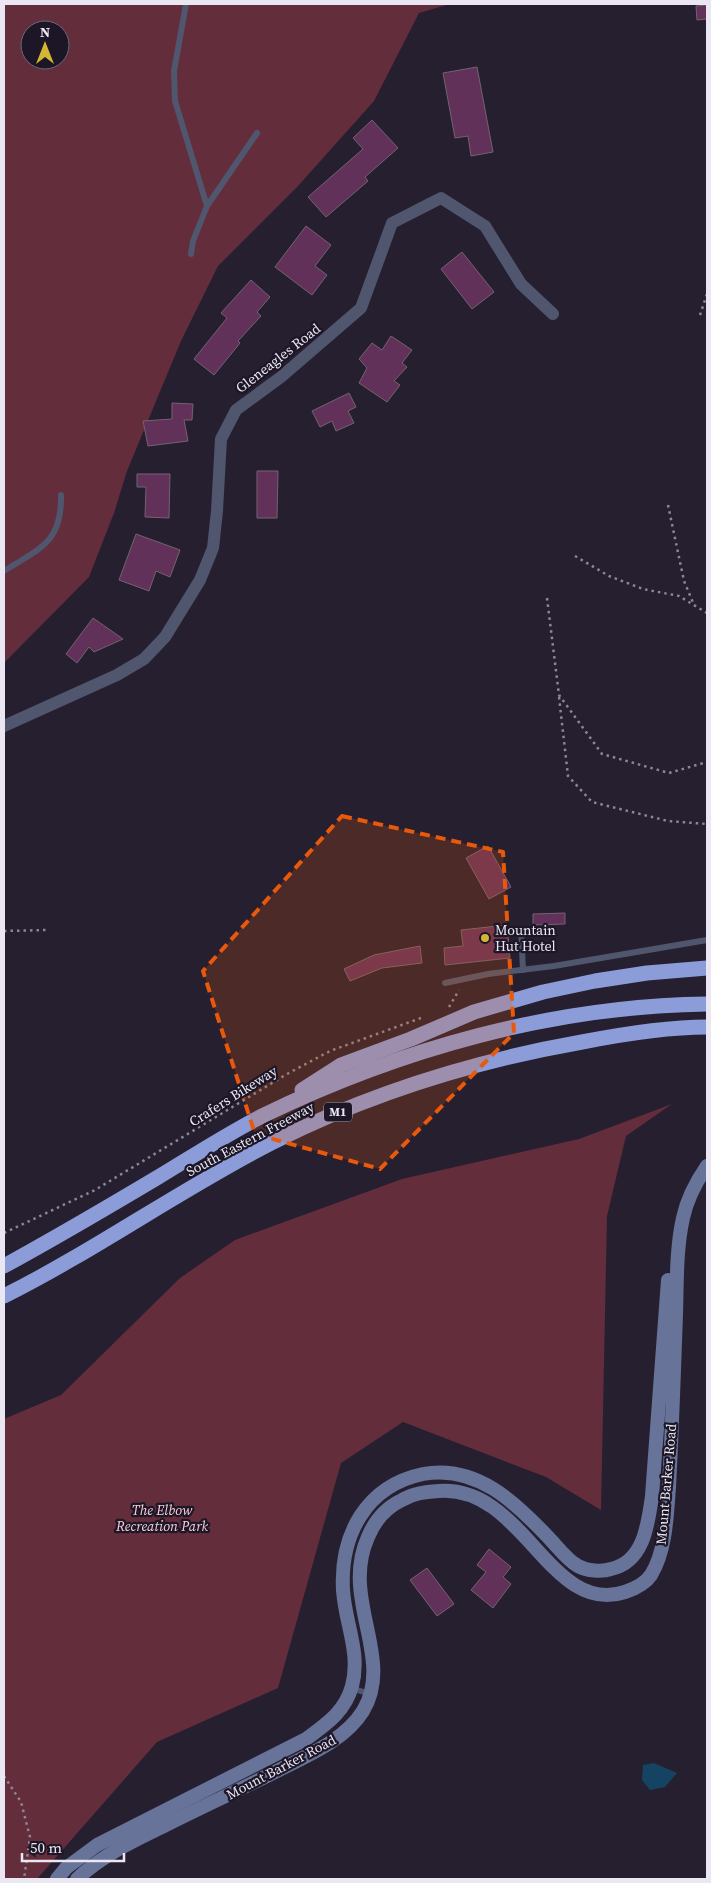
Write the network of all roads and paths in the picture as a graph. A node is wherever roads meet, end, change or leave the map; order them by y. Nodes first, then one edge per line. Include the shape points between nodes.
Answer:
1 (186, 4) edge
2 (258, 132) dead end
3 (207, 206) junction
4 (191, 254) dead end
5 (707, 294) edge
6 (552, 314) dead end
7 (700, 315) dead end
8 (61, 495) dead end
9 (668, 505) dead end
10 (575, 556) dead end
11 (4, 571) edge
12 (547, 598) dead end
13 (694, 605) junction
14 (707, 613) edge
15 (558, 695) junction
16 (4, 726) edge
17 (707, 762) edge
18 (707, 824) edge
19 (48, 930) dead end
20 (521, 930) dead end
21 (4, 931) edge
22 (707, 940) edge
23 (707, 968) edge
24 (523, 970) junction
25 (467, 978) junction
26 (445, 983) dead end
27 (707, 1004) edge
28 (448, 1008) dead end
29 (427, 1016) dead end
30 (707, 1027) edge
31 (261, 1117) junction
32 (707, 1153) edge
33 (707, 1166) edge
34 (4, 1233) edge
35 (4, 1266) edge
36 (4, 1296) edge
37 (448, 1473) junction
38 (448, 1490) junction
39 (352, 1688) junction
40 (370, 1694) junction
41 (4, 1776) edge
42 (24, 1879) edge
43 (57, 1879) edge
44 (77, 1879) edge

1 - 3 lane via 174,71 175,101
2 - 3 lane
3 - 4 lane
5 - 7 path
6 - 16 street, Gleneagles Road via 521,284 485,226 441,198 392,223 361,308 281,377 236,410 221,439 213,548 200,580 165,637 144,659 117,675
8 - 11 lane via 58,528 50,540
9 - 13 path via 684,581
10 - 13 path via 609,576 643,589 679,596
12 - 15 path
13 - 14 path
15 - 17 path via 602,754 669,773
15 - 18 path via 568,776 592,802 668,821
19 - 21 path
20 - 24 lane
22 - 24 lane
23 - 31 highway via 595,982 543,992 474,1012 341,1065
24 - 25 lane
25 - 26 lane
25 - 28 path
27 - 31 highway, South Eastern Freeway / M1 via 612,1011 539,1021 467,1038 396,1060
29 - 34 path, Crafers Bikeway via 330,1051 95,1190
30 - 36 highway, South Eastern Freeway / M1 via 624,1034 552,1047 410,1084 273,1142 83,1254
31 - 35 highway, South Eastern Freeway / M1
32 - 37 main road, Mount Barker Road via 682,1194 674,1217 652,1496 647,1531 635,1555 622,1567 602,1571 578,1566 506,1497 486,1483
33 - 38 main road, Mount Barker Road via 689,1198 682,1219 668,1498 660,1554 650,1576 635,1589 612,1596 589,1593 556,1570 505,1514 482,1499
37 - 38 lane
37 - 39 main road, Mount Barker Road via 423,1474 384,1492 366,1506 353,1525 344,1562 343,1591 356,1669
38 - 40 main road, Mount Barker Road via 420,1492 400,1500 378,1517 363,1548 358,1583 374,1674
39 - 40 lane
39 - 43 main road, Mount Barker Road via 332,1721 306,1739 97,1845 66,1868
40 - 44 main road, Mount Barker Road via 363,1710 344,1733 300,1759 127,1844
41 - 42 path via 21,1802 30,1837

